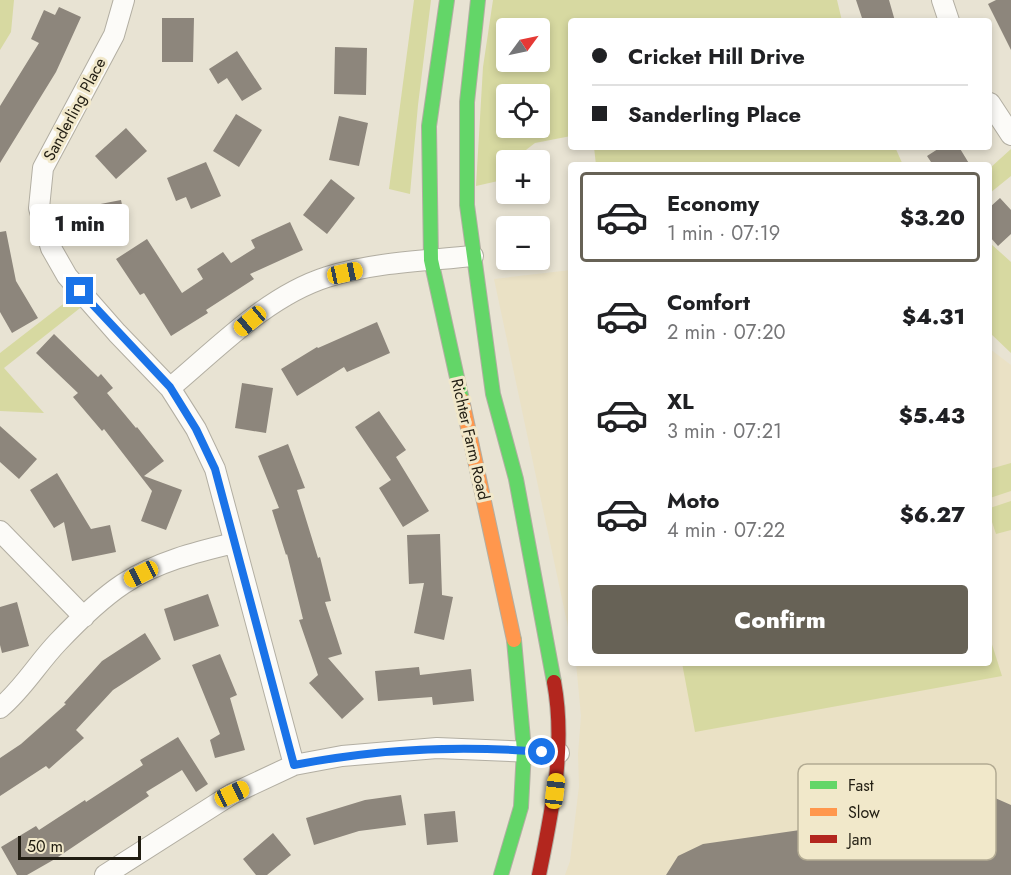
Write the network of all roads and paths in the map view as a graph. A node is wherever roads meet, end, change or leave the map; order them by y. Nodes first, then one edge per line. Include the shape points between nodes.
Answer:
1 (124, 0) edge
2 (447, 0) edge
3 (478, 0) edge
4 (942, 0) edge
5 (948, 18) edge
6 (992, 106) edge
7 (1011, 135) edge
8 (473, 256) junction
9 (431, 260) junction
10 (170, 387) junction
11 (0, 531) edge
12 (234, 543) junction
13 (84, 617) junction
14 (0, 708) edge
15 (525, 750) junction
16 (560, 753) junction
17 (294, 765) junction
18 (105, 875) edge
19 (501, 875) edge
20 (539, 875) edge

1 - 10 street, Sanderling Place via 114,35 43,168 39,208 51,248 67,276
2 - 9 main road, Richter Farm Road via 429,126
3 - 8 main road, Richter Farm Road via 467,102 467,205
4 - 5 street
6 - 7 street
8 - 9 street
8 - 16 main road, Richter Farm Road via 493,394 528,536 558,704
9 - 10 street via 327,277 288,294
9 - 15 main road, Richter Farm Road via 515,643
10 - 12 street, Sanderling Place via 215,469
11 - 13 street
12 - 13 street via 158,566 123,584
12 - 17 street, Sanderling Place
13 - 14 street
15 - 16 street
15 - 17 street via 437,748 342,756
15 - 19 main road, Richter Farm Road via 521,807
16 - 20 main road, Richter Farm Road
17 - 18 street via 232,794

